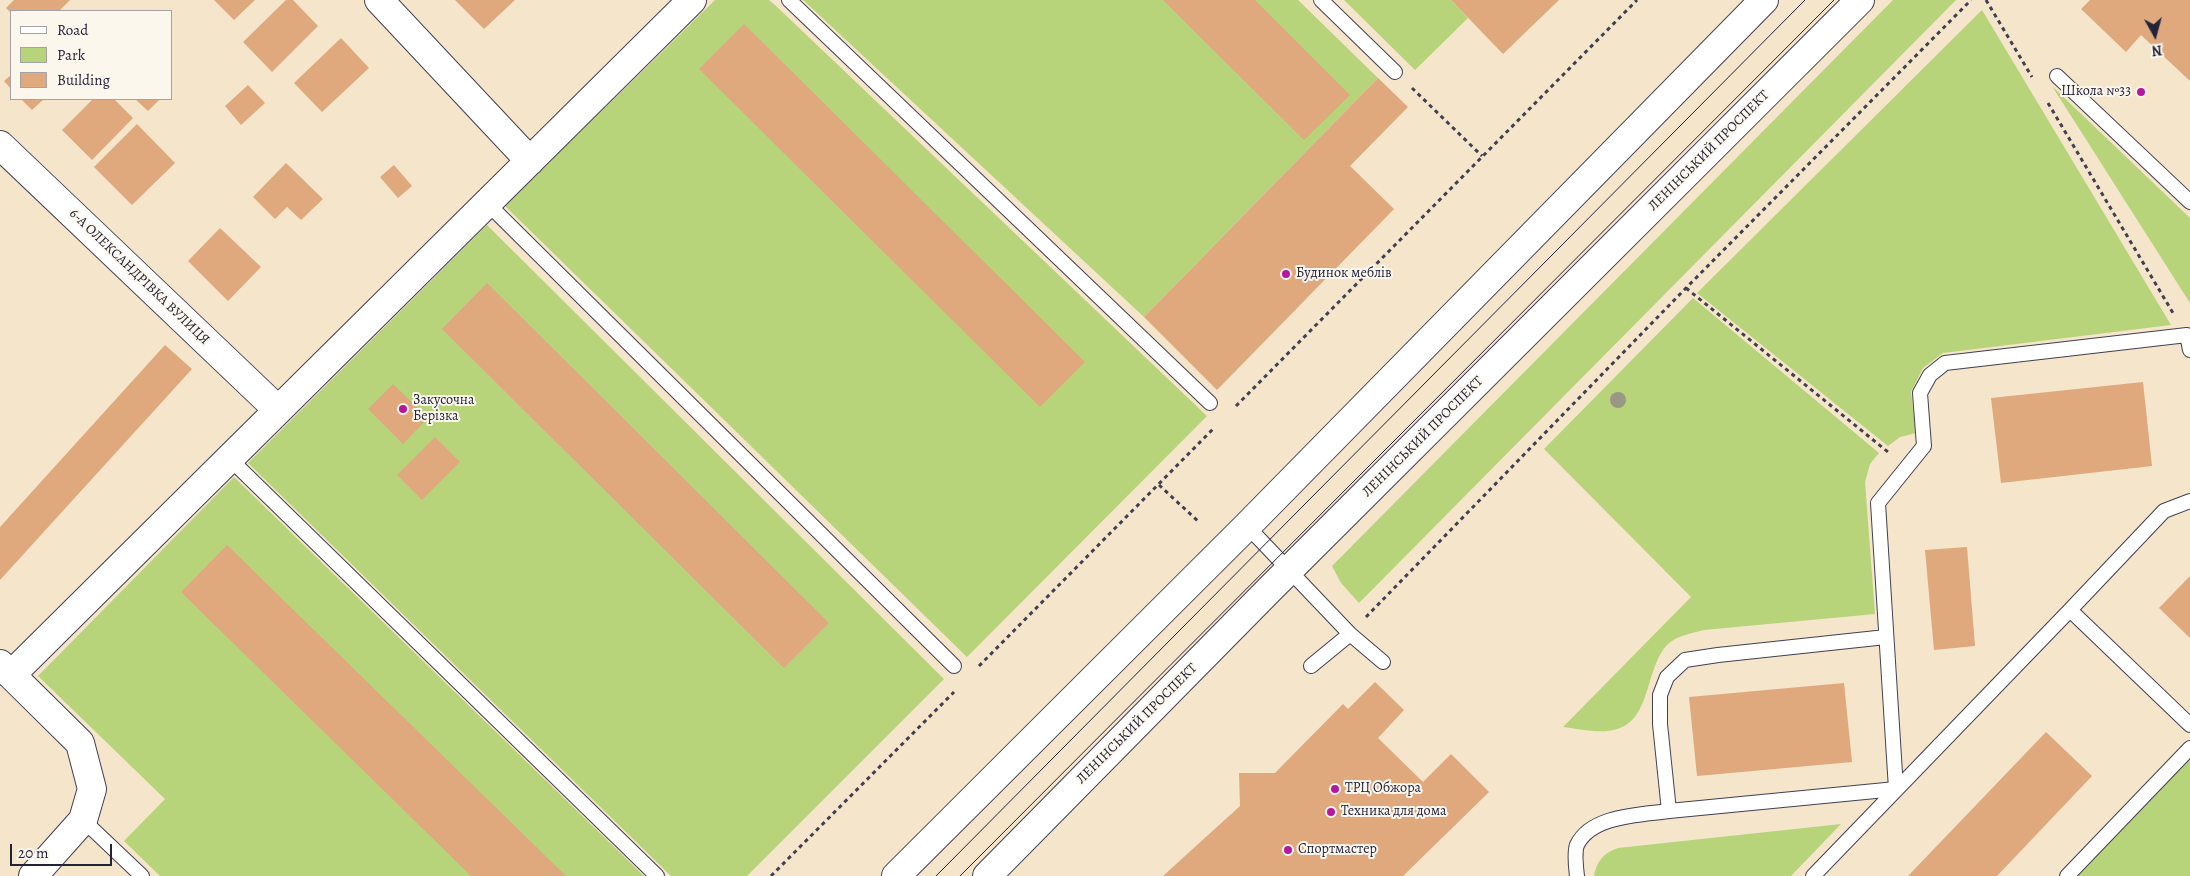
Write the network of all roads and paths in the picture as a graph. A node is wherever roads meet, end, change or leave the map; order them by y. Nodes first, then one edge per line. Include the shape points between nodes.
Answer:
1 (379, 0) edge
2 (692, 0) edge
3 (789, 0) edge
4 (1321, 0) edge
5 (1637, 0) edge
6 (1764, 0) edge
7 (1860, 0) edge
8 (1971, 0) edge
9 (1986, 0) edge
10 (1395, 72) joint
11 (2057, 76) dead end
12 (2036, 84) dead end
13 (2046, 101) dead end
14 (0, 145) edge
15 (1482, 156) junction
16 (530, 161) junction
17 (2190, 202) edge
18 (487, 203) junction
19 (1686, 288) junction
20 (2187, 335) junction
21 (2190, 350) edge
22 (1210, 402) dead end
23 (277, 409) junction
24 (1232, 410) dead end
25 (1218, 424) dead end
26 (229, 458) junction
27 (1906, 467) junction
28 (1159, 485) junction
29 (2190, 501) edge
30 (1200, 523) dead end
31 (1246, 526) junction
32 (1288, 571) junction
33 (2070, 610) junction
34 (1350, 634) junction
35 (1886, 637) junction
36 (1383, 662) dead end
37 (954, 666) dead end
38 (1312, 666) dead end
39 (6, 669) edge
40 (974, 672) dead end
41 (960, 686) dead end
42 (2190, 726) edge
43 (2190, 748) edge
44 (1896, 789) junction
45 (1668, 811) junction
46 (83, 820) junction
47 (32, 876) edge
48 (142, 876) edge
49 (657, 876) edge
50 (771, 876) edge
51 (896, 876) edge
52 (987, 876) edge
53 (1577, 876) edge
54 (1813, 876) edge
55 (2067, 876) edge

1 - 16 main road
2 - 16 main road
3 - 22 lane
4 - 10 lane
5 - 15 path
6 - 31 main road
7 - 32 main road, ЛЕНІНСЬКИЙ ПРОСПЕКТ
8 - 19 path
9 - 12 path
10 - 15 path
11 - 17 lane
13 - 20 path
14 - 23 main road, 6-А ОЛЕКСАНДРІВКА ВУЛИЦЯ
15 - 24 path
16 - 18 main road
18 - 23 main road
18 - 37 lane
19 - 27 path
19 - 34 path
20 - 21 lane
20 - 27 lane via 1945,363 1930,376 1920,393 1924,446
23 - 26 main road
25 - 28 path
26 - 39 main road
26 - 49 lane
27 - 35 lane via 1878,503
28 - 30 path
28 - 40 path
29 - 33 lane via 2164,512
31 - 32 lane
31 - 51 main road
32 - 34 lane
32 - 52 main road, ЛЕНІНСЬКИЙ ПРОСПЕКТ
33 - 42 lane
33 - 44 lane
34 - 36 lane
34 - 38 lane
35 - 44 lane
35 - 45 lane via 1686,660 1667,677 1660,695
39 - 46 main road via 80,743 92,789
41 - 50 path
43 - 55 lane
44 - 45 lane
44 - 54 lane
45 - 53 lane via 1608,820 1587,832 1577,846
46 - 47 main road
46 - 48 lane

